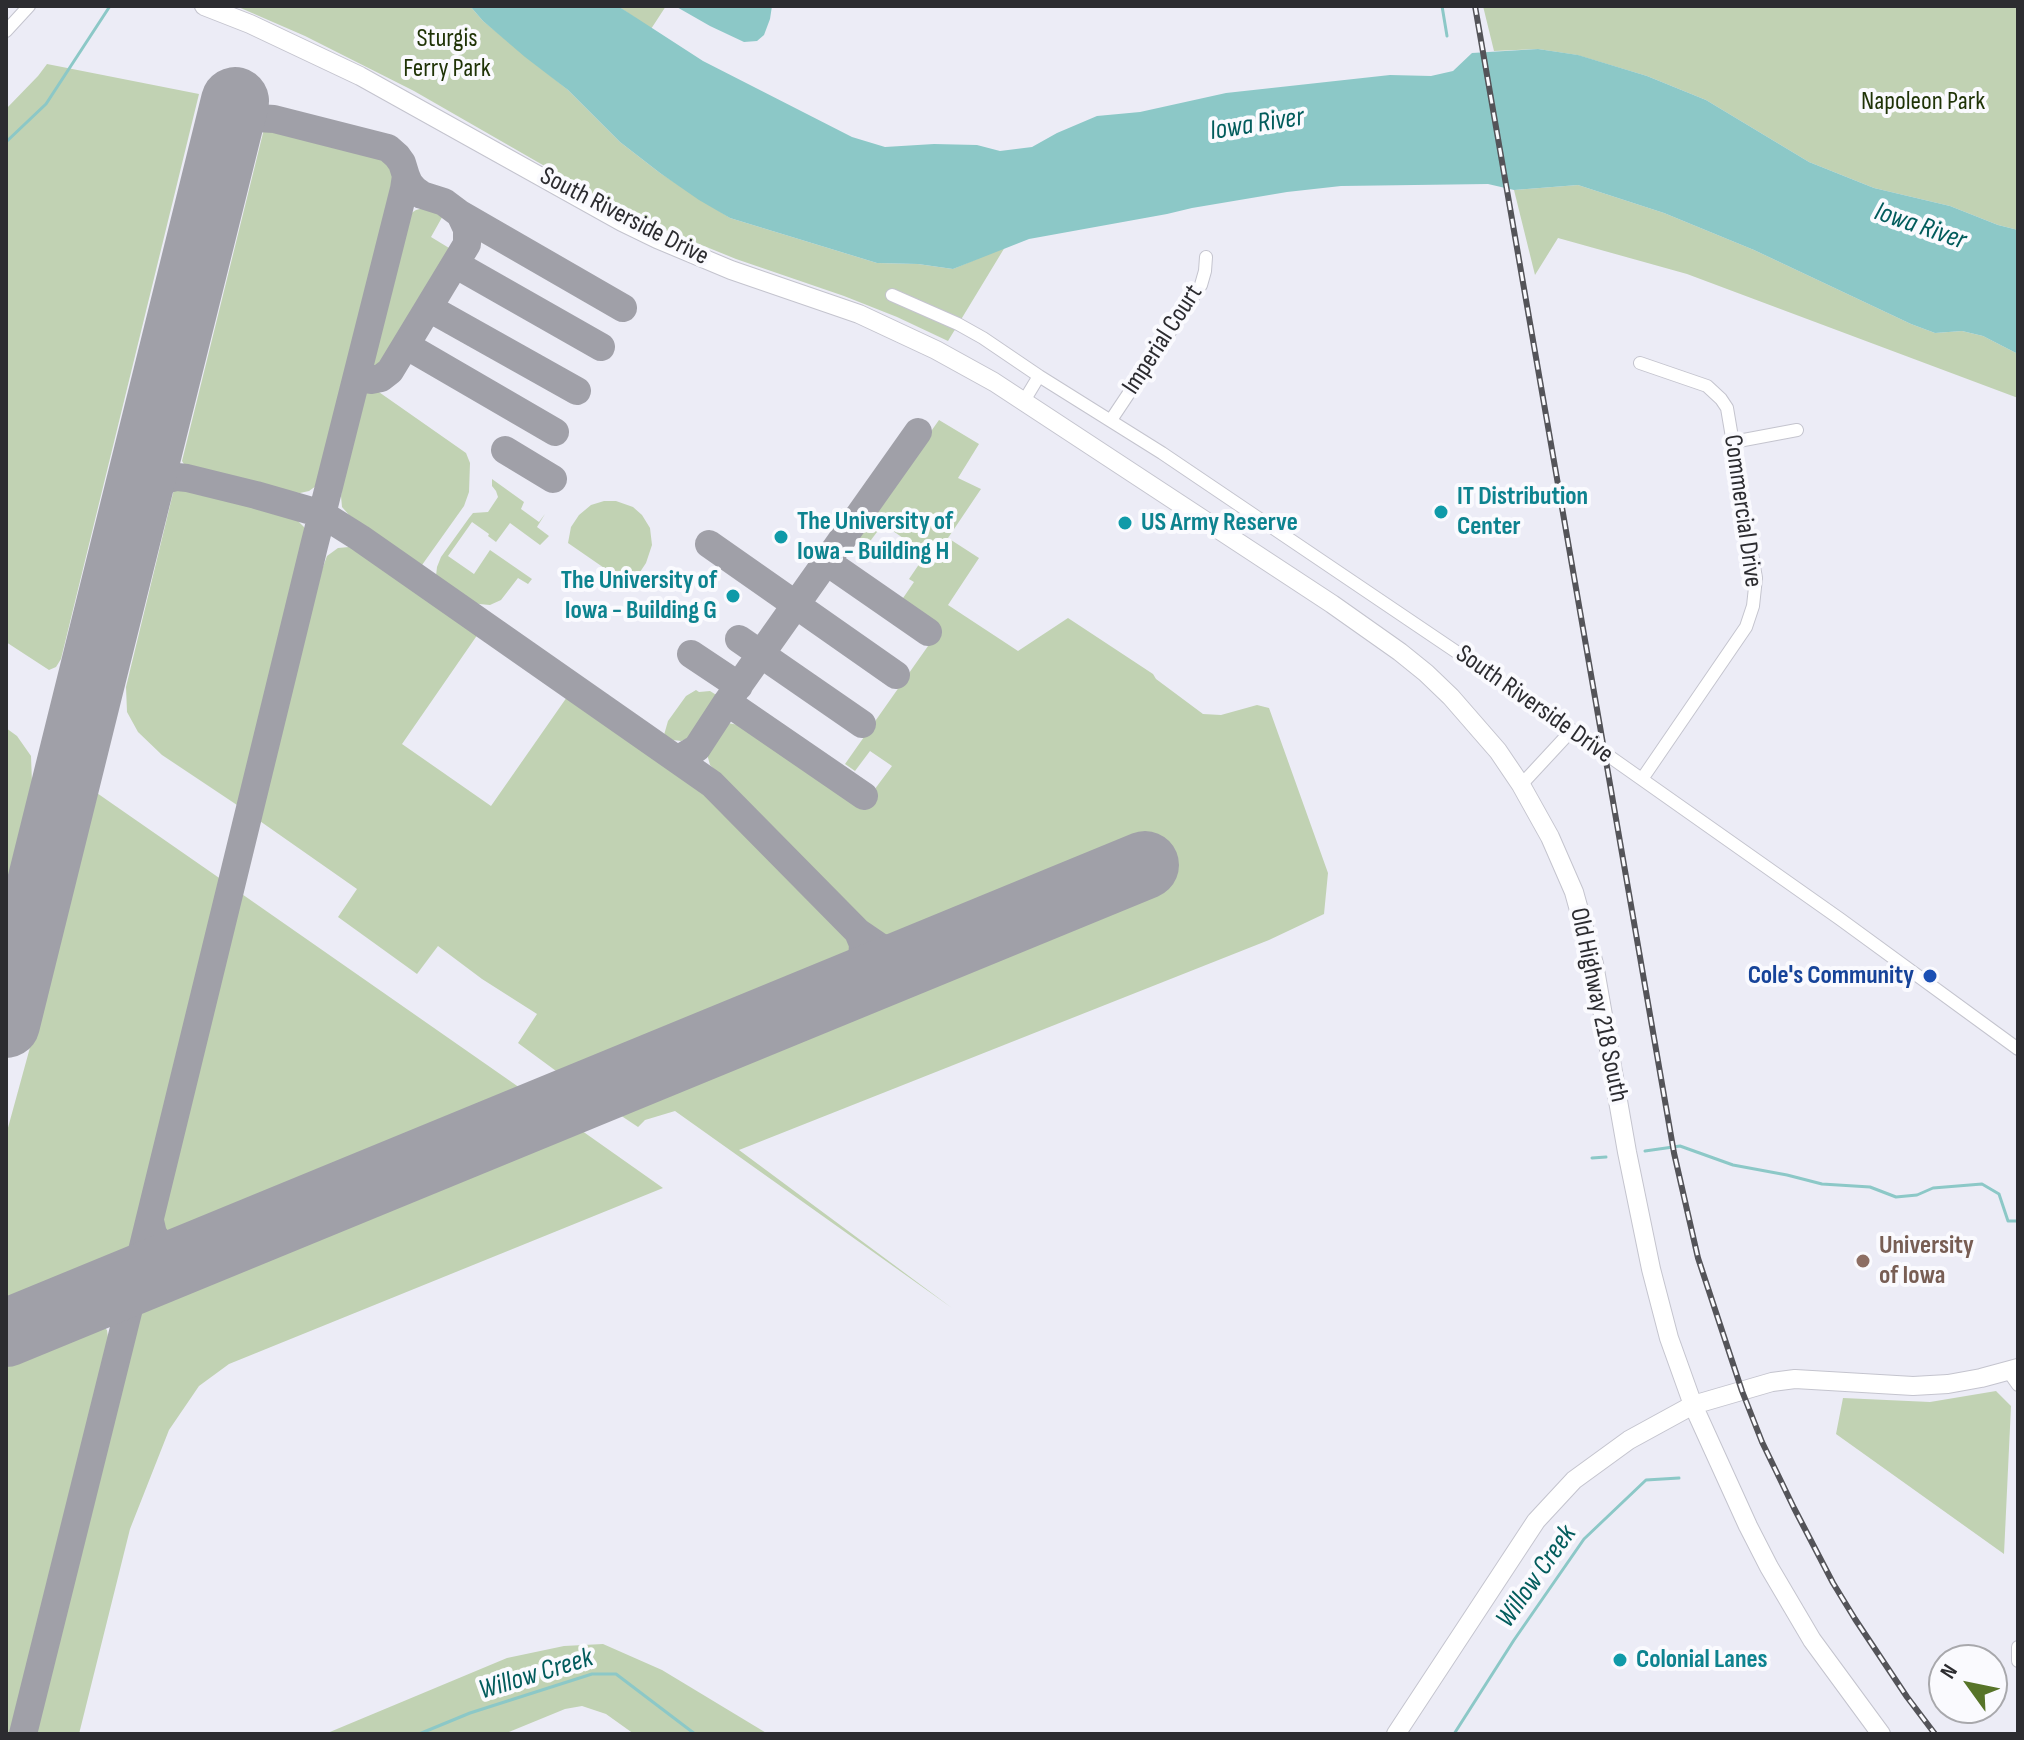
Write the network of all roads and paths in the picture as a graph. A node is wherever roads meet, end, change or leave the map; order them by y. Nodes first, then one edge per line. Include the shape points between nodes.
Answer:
1 (29, 6) edge
2 (204, 6) edge
3 (6, 31) edge
4 (1206, 257) dead end
5 (892, 295) dead end
6 (1640, 363) dead end
7 (1039, 376) junction
8 (1024, 401) junction
9 (1111, 420) junction
10 (1797, 430) dead end
11 (1733, 442) junction
12 (1572, 730) junction
13 (1642, 779) junction
14 (1521, 785) junction
15 (2018, 1049) edge
16 (2015, 1374) edge
17 (1693, 1405) junction
18 (2018, 1647) edge
19 (2018, 1661) edge
20 (1396, 1734) edge
21 (1881, 1734) edge

1 - 3 street
2 - 8 main road, South Riverside Drive via 360,76 657,239 859,314 936,350
4 - 9 street, Imperial Court via 1201,285
5 - 7 street, South Riverside Drive via 958,324
6 - 11 street, Commercial Drive via 1715,392 1727,408
7 - 8 street
7 - 9 street, South Riverside Drive
8 - 14 main road, Old Highway 218 South via 1400,652 1471,719
9 - 12 street, South Riverside Drive
10 - 11 street
11 - 13 street, Commercial Drive via 1756,573 1753,606 1746,627
12 - 13 street, South Riverside Drive
12 - 14 street
13 - 15 street, South Riverside Drive
14 - 17 main road, Old Highway 218 South via 1565,867 1586,928 1648,1255
16 - 17 main road via 1913,1386 1795,1379
17 - 20 main road via 1609,1453 1553,1500
17 - 21 main road, Old Highway 218 South via 1748,1526 1812,1640
18 - 19 street

